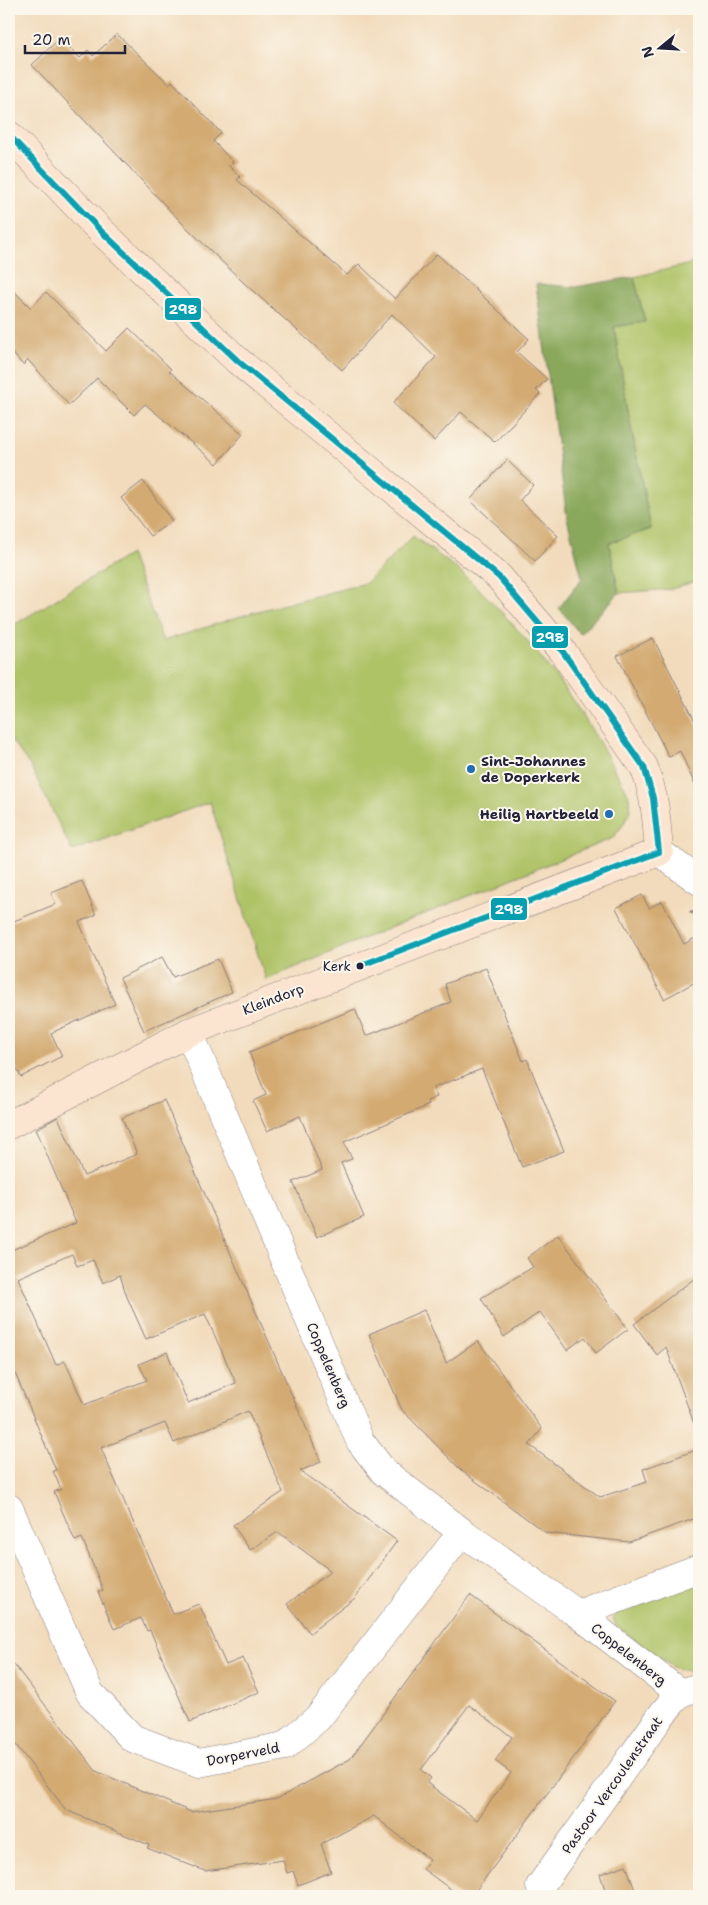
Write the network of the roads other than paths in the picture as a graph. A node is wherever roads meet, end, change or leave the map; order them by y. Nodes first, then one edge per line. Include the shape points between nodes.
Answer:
1 (9, 135) edge
2 (660, 852) junction
3 (699, 881) edge
4 (189, 1032) junction
5 (9, 1125) edge
6 (9, 1508) edge
7 (462, 1532) junction
8 (699, 1568) edge
9 (578, 1614) junction
10 (690, 1690) edge
11 (543, 1896) edge

1 - 2 street via 101,231 238,361 499,577 563,652 644,767 656,810
2 - 3 street
2 - 4 street, Kleindorp
4 - 5 street, Kleindorp
4 - 7 street, Coppelenberg via 360,1441 384,1472
6 - 7 street, Dorperveld via 90,1693 132,1738 199,1763 285,1746 319,1717
7 - 9 street, Coppelenberg
8 - 9 street, Coppelenberg
9 - 10 street, Coppelenberg
10 - 11 street, Pastoor Vercoulenstraat via 663,1713 540,1886

